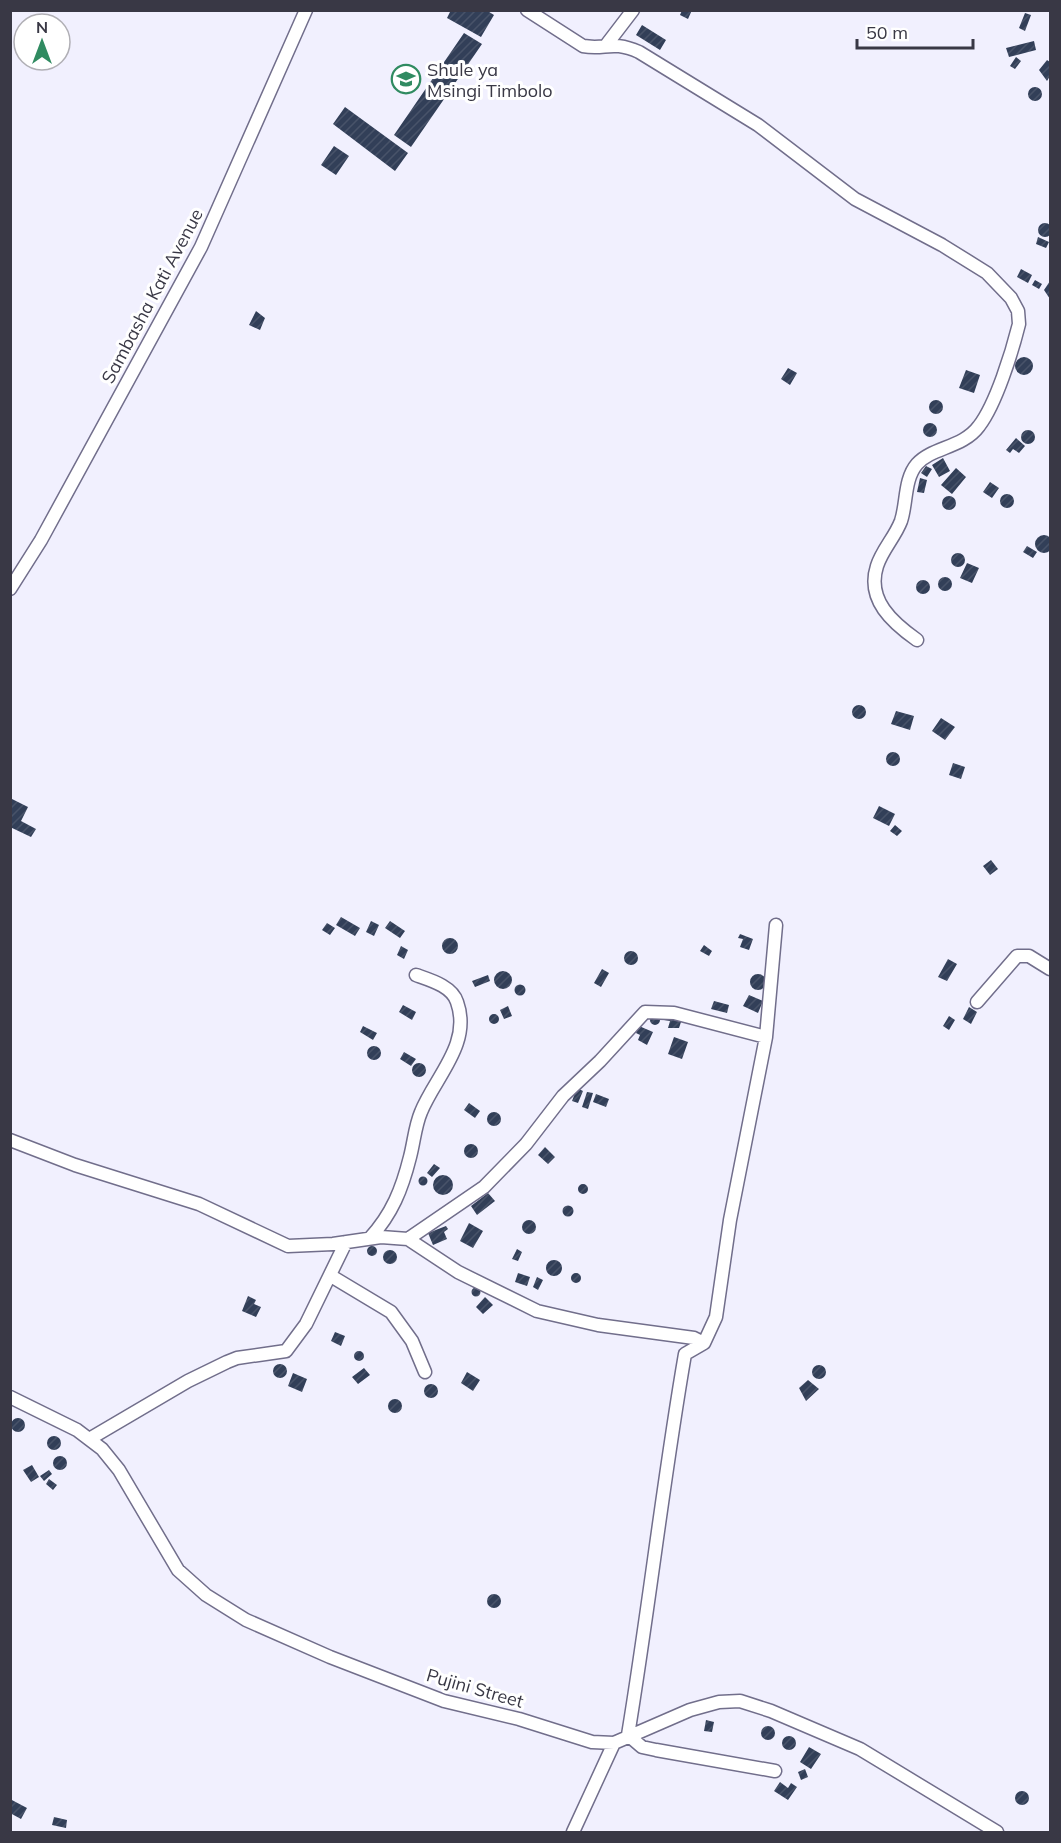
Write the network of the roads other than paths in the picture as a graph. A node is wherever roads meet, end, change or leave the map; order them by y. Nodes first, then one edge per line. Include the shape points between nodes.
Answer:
1 (306, 10) edge
2 (527, 10) edge
3 (633, 10) edge
4 (607, 44) junction
5 (10, 590) edge
6 (917, 640) dead end
7 (776, 925) dead end
8 (1050, 969) edge
9 (416, 975) dead end
10 (977, 1002) dead end
11 (766, 1037) junction
12 (10, 1140) edge
13 (370, 1238) junction
14 (408, 1239) junction
15 (346, 1242) junction
16 (331, 1276) junction
17 (704, 1343) junction
18 (424, 1372) dead end
19 (10, 1397) edge
20 (91, 1438) junction
21 (628, 1735) junction
22 (614, 1743) junction
23 (775, 1771) dead end
24 (573, 1833) edge
25 (997, 1833) edge

1 - 5 street, Sambasha Kati Avenue via 201,246
2 - 4 street via 584,46
3 - 4 street
4 - 6 street via 639,52 758,125 855,199 962,256 1002,287 1018,311 1020,324 988,411 967,438 918,463 909,480 901,521 877,566 877,598 893,623
7 - 11 street
8 - 10 street via 1029,956 1017,956
9 - 13 street via 442,986 457,1000 458,1038 452,1058 420,1114 397,1200
11 - 14 street via 674,1013 645,1012 563,1096 526,1144 484,1187
11 - 17 street via 730,1220 716,1317
12 - 15 street via 199,1204 288,1246
13 - 14 street
13 - 15 street
14 - 17 street via 458,1272 537,1311 598,1325 694,1338
15 - 16 street
16 - 18 street via 391,1312 412,1341
16 - 20 street via 306,1324 286,1351 227,1362
17 - 21 street via 685,1354
19 - 20 street, Pujini Street
20 - 22 street, Pujini Street via 118,1470 178,1570 206,1595 246,1620 444,1701 519,1719 578,1739
21 - 22 street
21 - 23 street via 642,1747
21 - 25 street via 690,1710 740,1701 860,1749
22 - 24 street

